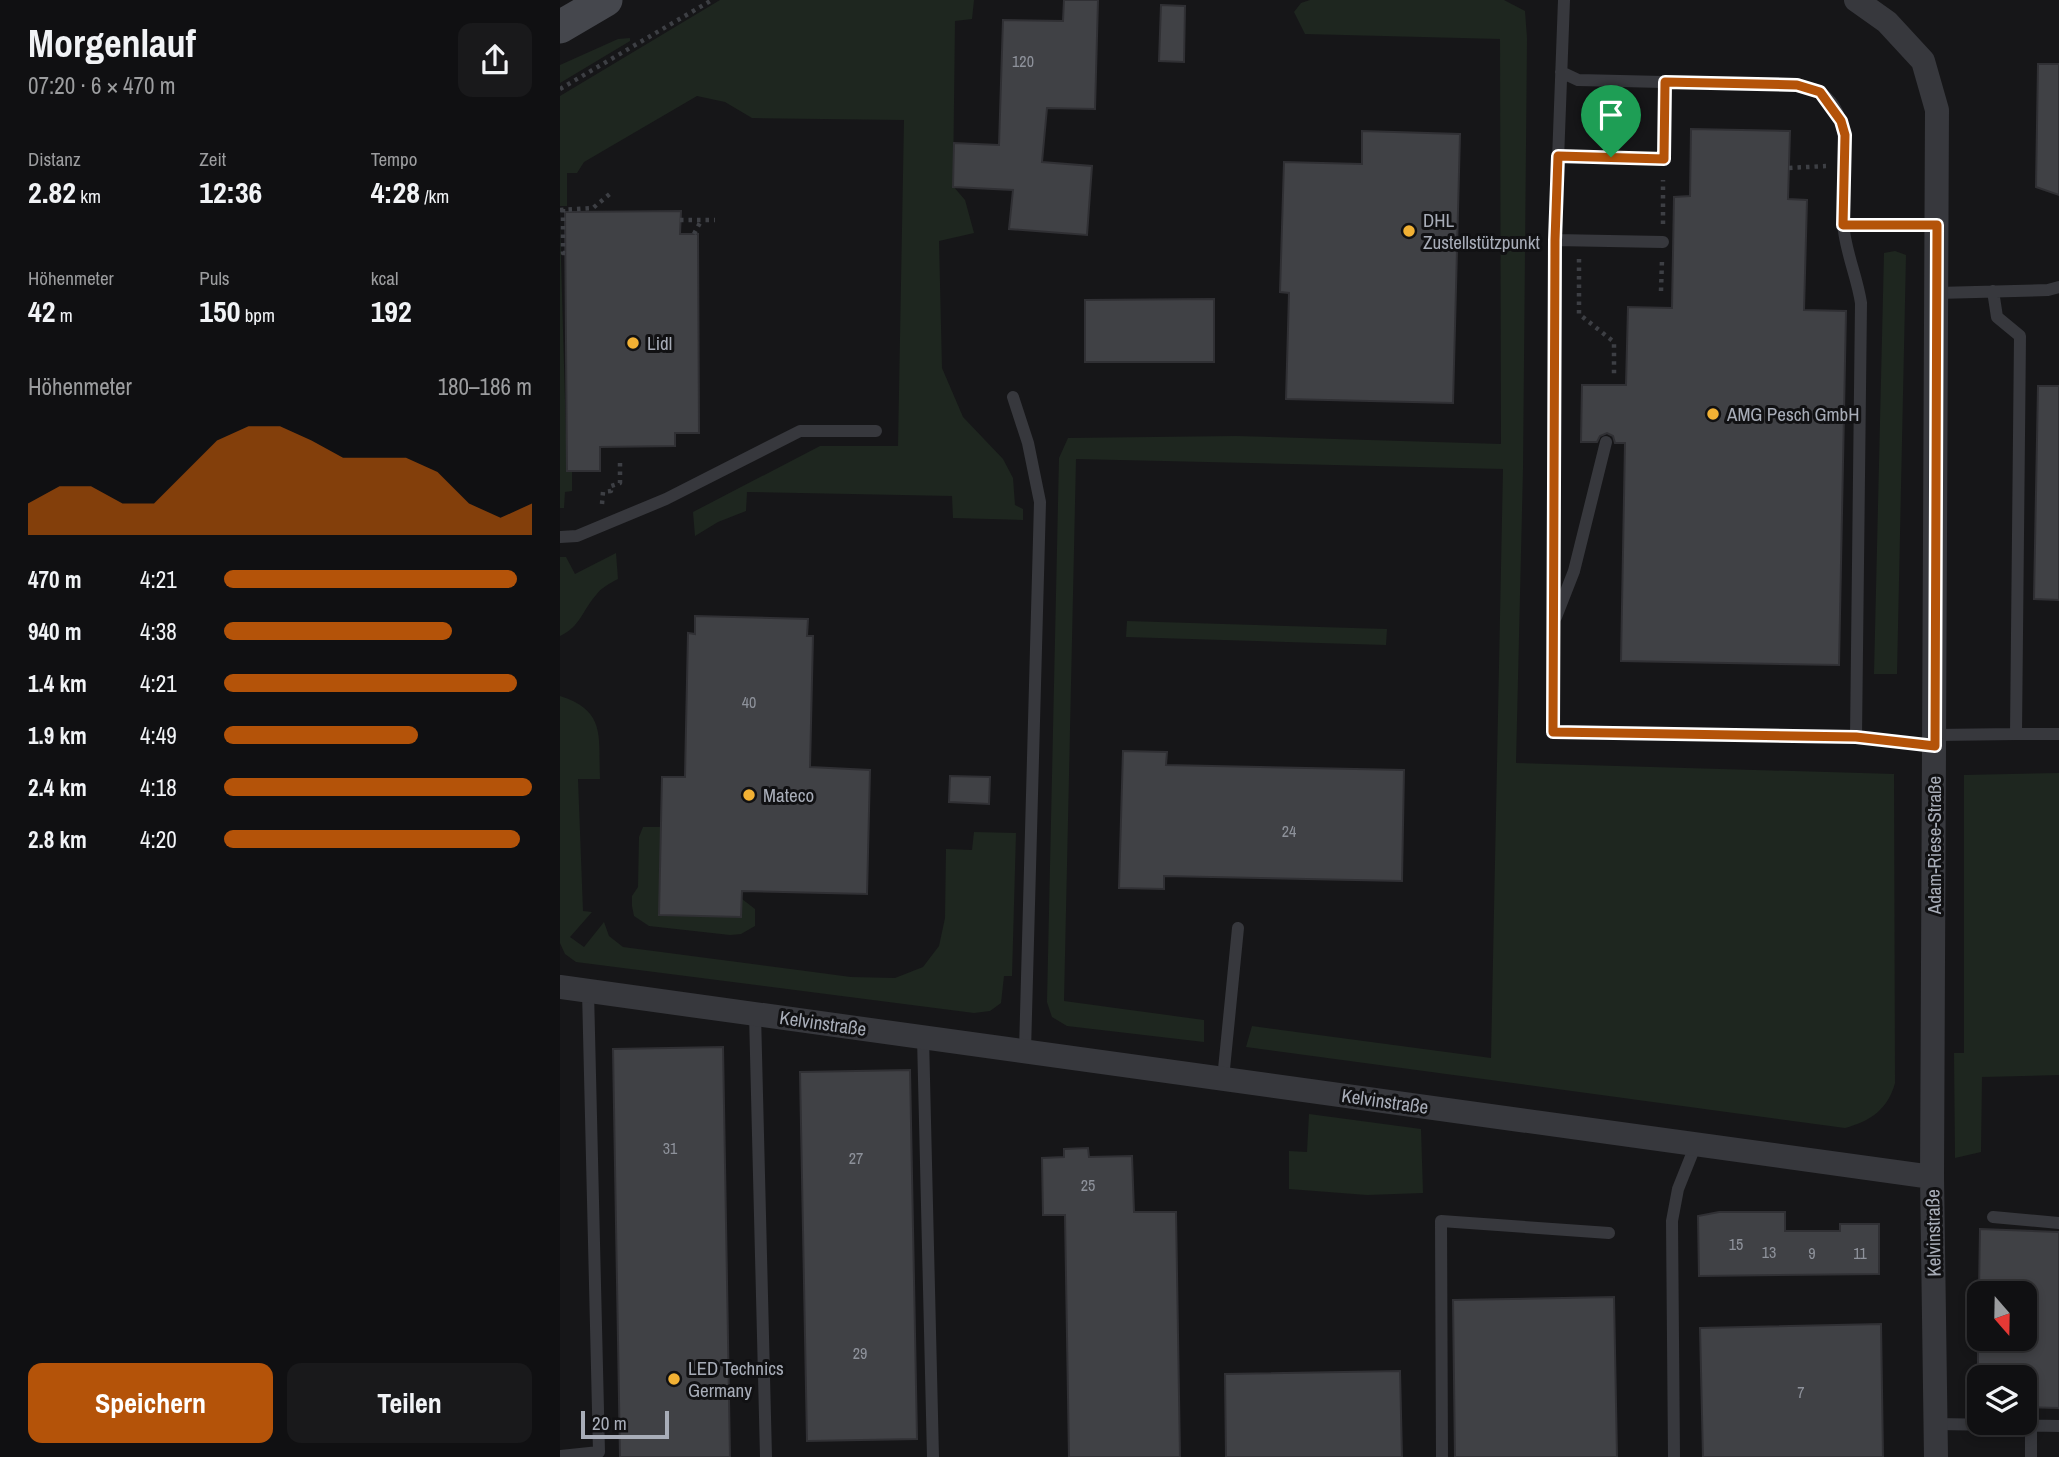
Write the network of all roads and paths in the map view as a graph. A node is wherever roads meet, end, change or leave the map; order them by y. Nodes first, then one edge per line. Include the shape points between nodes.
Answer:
1 (606, 0) edge
2 (712, 0) edge
3 (1564, 0) edge
4 (1856, 0) edge
5 (560, 27) edge
6 (1561, 72) junction
7 (1665, 82) junction
8 (560, 89) edge
9 (1558, 156) junction
10 (1664, 159) junction
11 (1844, 166) junction
12 (1789, 168) dead end
13 (612, 192) dead end
14 (561, 210) edge
15 (715, 219) dead end
16 (680, 220) dead end
17 (701, 220) junction
18 (1843, 225) junction
19 (1937, 225) junction
20 (694, 234) dead end
21 (1555, 240) junction
22 (1579, 240) junction
23 (1663, 242) junction
24 (566, 253) dead end
25 (2059, 287) edge
26 (1661, 291) dead end
27 (1993, 291) junction
28 (1937, 293) junction
29 (1614, 375) dead end
30 (1013, 397) dead end
31 (876, 431) dead end
32 (1606, 442) dead end
33 (620, 460) dead end
34 (603, 492) dead end
35 (560, 537) edge
36 (1552, 626) junction
37 (2017, 734) junction
38 (2059, 734) edge
39 (1856, 737) junction
40 (1935, 740) junction
41 (1238, 928) dead end
42 (560, 987) edge
43 (588, 991) junction
44 (755, 1014) junction
45 (923, 1037) junction
46 (1026, 1051) junction
47 (1223, 1079) junction
48 (1696, 1144) junction
49 (1932, 1177) junction
50 (1993, 1217) dead end
51 (2059, 1223) edge
52 (1609, 1233) dead end
53 (1936, 1424) junction
54 (1967, 1424) edge
55 (2037, 1425) edge
56 (2059, 1426) edge
57 (2031, 1435) edge
58 (560, 1456) edge
59 (766, 1457) edge
60 (933, 1457) edge
61 (1442, 1457) edge
62 (1674, 1457) edge
63 (1936, 1457) edge
64 (2031, 1457) edge

1 - 5 main road
2 - 8 path
3 - 6 lane
4 - 19 street, Adam-Riese-Straße via 1887,22 1923,61 1937,110
6 - 7 lane via 1578,80
6 - 9 lane
7 - 10 path
7 - 11 lane via 1797,85 1820,92 1841,121
9 - 10 lane
9 - 21 lane
10 - 23 path
11 - 12 path
11 - 18 lane
13 - 14 path via 593,208
14 - 24 path
15 - 17 path
16 - 17 path
17 - 20 path
18 - 19 lane
18 - 39 lane via 1861,303
19 - 28 street, Adam-Riese-Straße
21 - 22 lane
21 - 36 lane
22 - 23 lane
22 - 29 path via 1579,314 1614,342
23 - 26 path
25 - 27 lane
27 - 28 lane
27 - 37 lane via 1997,317 2020,336
28 - 40 street, Adam-Riese-Straße
30 - 46 lane via 1040,502
31 - 35 lane via 800,430 666,499 577,536
32 - 36 lane via 1574,571
33 - 34 path via 620,483
36 - 39 lane via 1553,732
37 - 38 lane
37 - 40 lane
39 - 40 lane
40 - 49 street, Adam-Riese-Straße
41 - 47 lane
42 - 43 street, Kelvinstraße
43 - 44 street, Kelvinstraße
43 - 58 lane via 598,1452
44 - 45 street, Kelvinstraße
44 - 59 lane
45 - 46 street, Kelvinstraße
45 - 60 lane
46 - 47 street, Kelvinstraße
47 - 48 street, Kelvinstraße
48 - 49 street, Kelvinstraße
48 - 62 lane via 1678,1189 1672,1221
49 - 53 street, Kelvinstraße
50 - 51 lane
52 - 61 lane via 1441,1221
53 - 54 lane
53 - 63 street, Kelvinstraße
55 - 56 lane
57 - 64 lane

